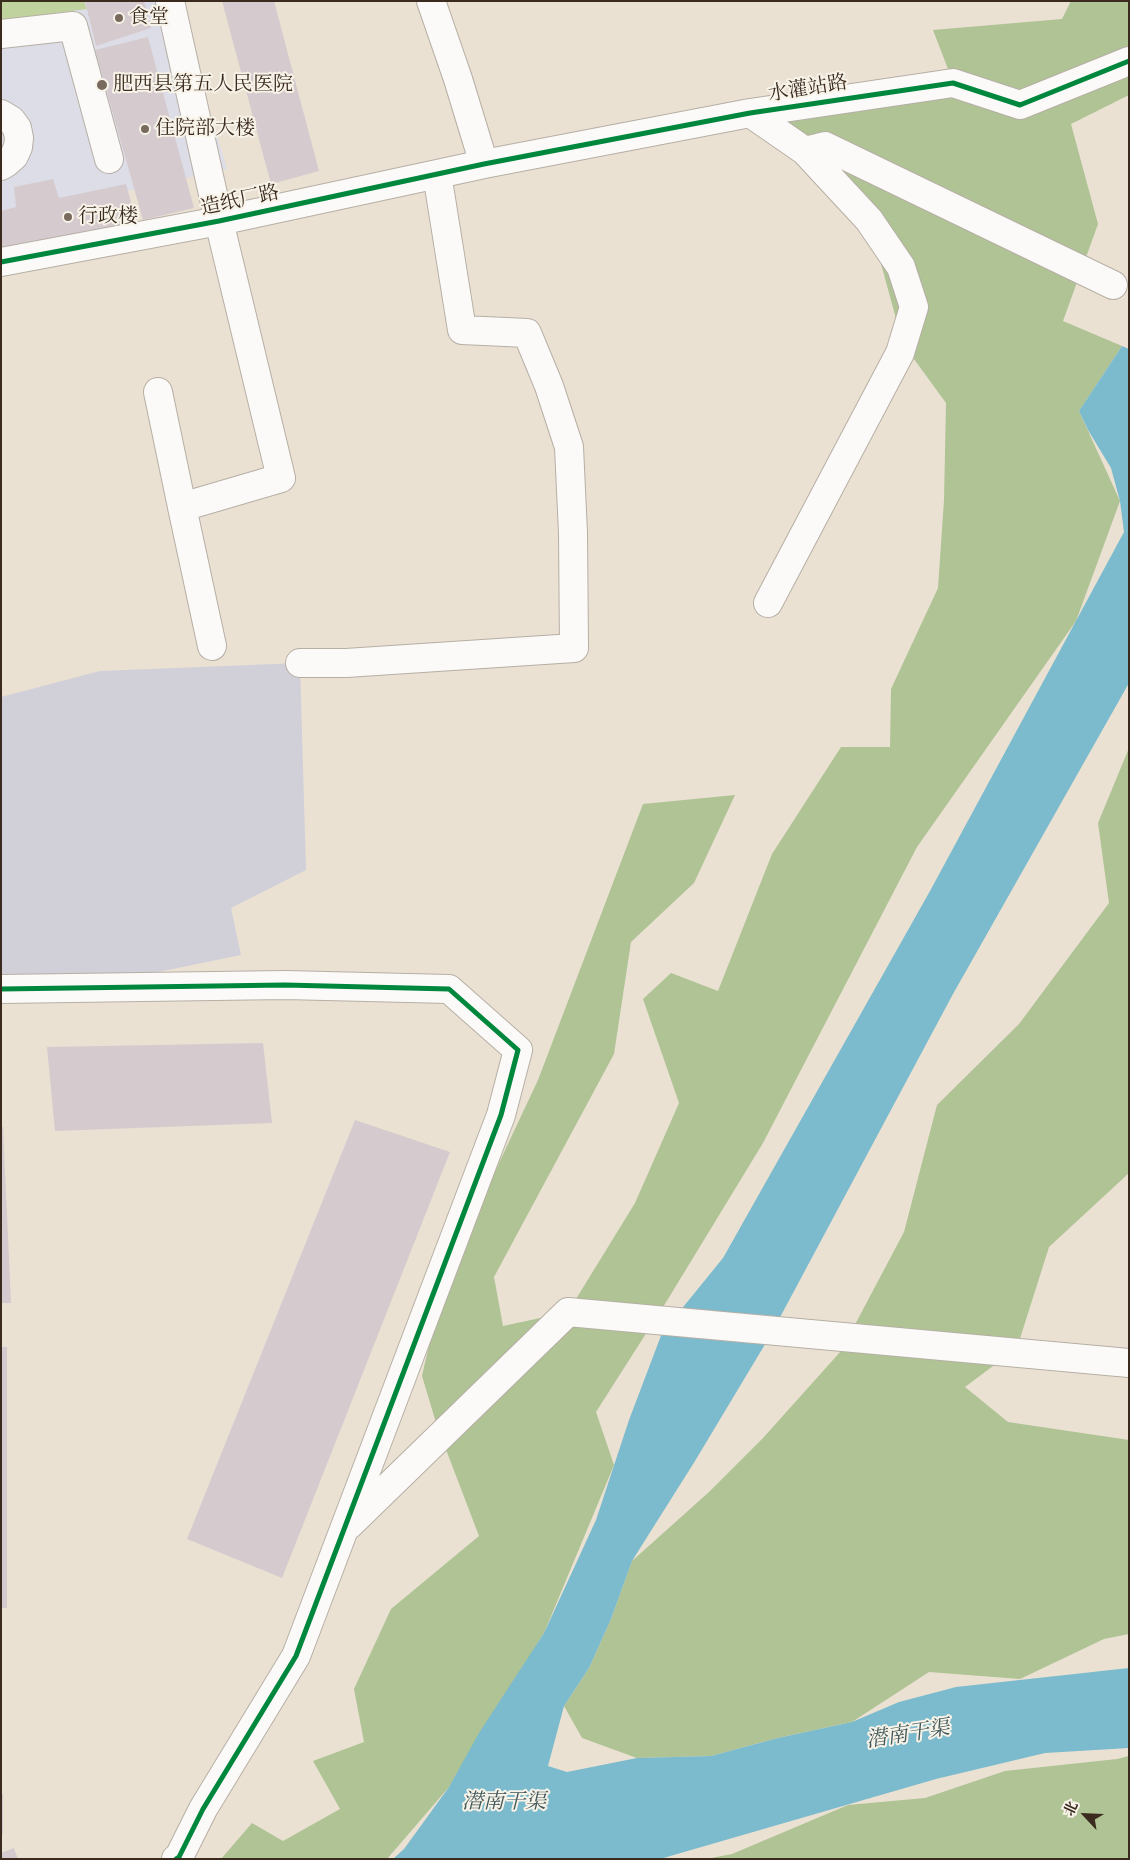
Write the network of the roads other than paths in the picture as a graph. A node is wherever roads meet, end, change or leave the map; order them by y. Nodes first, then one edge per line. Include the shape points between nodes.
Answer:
1 (170, 1) edge
2 (432, 1) edge
3 (1, 34) edge
4 (1129, 62) edge
5 (750, 113) junction
6 (1, 114) edge
7 (805, 151) junction
8 (109, 159) dead end
9 (484, 164) junction
10 (1, 166) edge
11 (437, 174) junction
12 (219, 221) junction
13 (1, 262) edge
14 (1113, 284) dead end
15 (158, 392) dead end
16 (182, 506) junction
17 (768, 603) dead end
18 (212, 646) dead end
19 (300, 663) dead end
20 (1, 990) edge
21 (1129, 1363) edge
22 (343, 1531) junction
23 (176, 1859) edge

1 - 12 street
2 - 9 street
3 - 8 street via 73,26
4 - 5 street, 水灌站路 via 1020,105 954,83
5 - 7 street
5 - 9 street, 水灌站路
6 - 10 street via 11,120 19,138 14,156
7 - 14 street via 825,146
7 - 17 street via 869,220 901,267 914,307 900,353
9 - 11 street, 造纸厂路
11 - 12 street, 造纸厂路
11 - 19 street via 462,330 527,333 569,447 574,532 574,648 346,663
12 - 13 street, 造纸厂路
12 - 16 street via 282,478
15 - 16 street
16 - 18 street
20 - 22 street via 285,985 449,989 518,1050 501,1115
21 - 22 street via 568,1312
22 - 23 street via 296,1656

